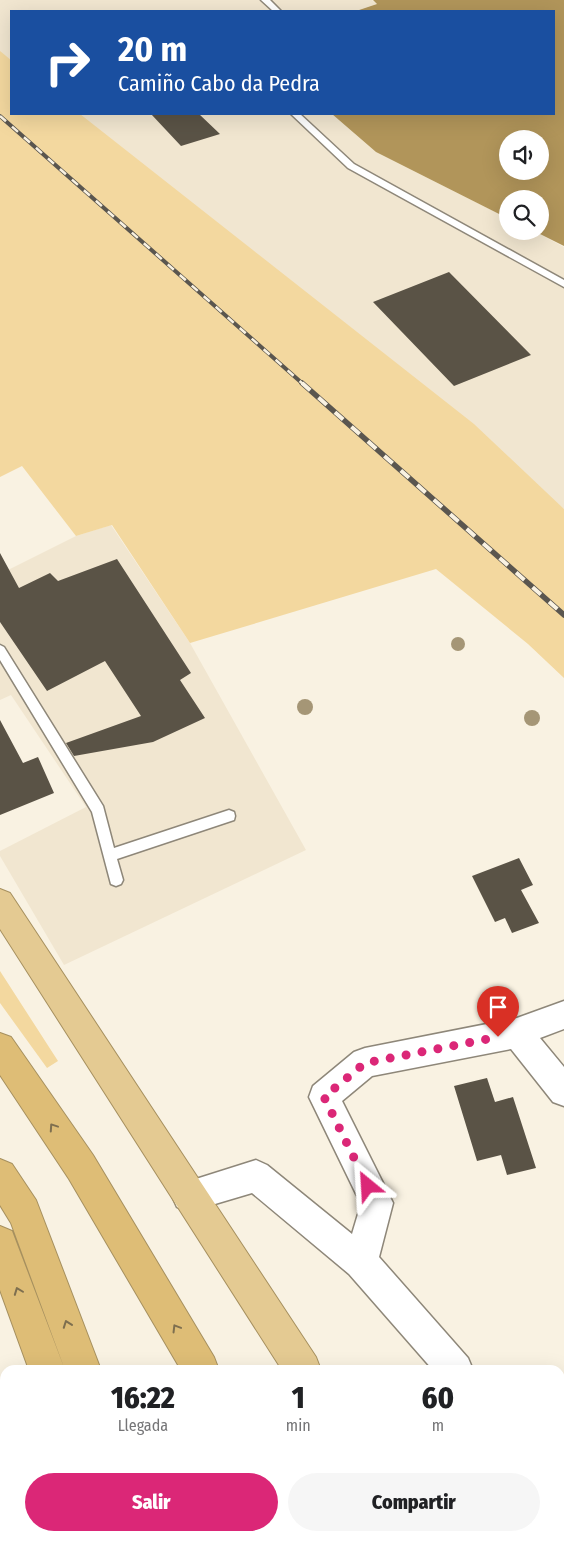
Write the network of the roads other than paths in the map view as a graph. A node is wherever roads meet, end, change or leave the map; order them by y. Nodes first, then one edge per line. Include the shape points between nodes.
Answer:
1 (265, 0) edge
2 (276, 10) edge
3 (296, 115) edge
4 (564, 284) edge
5 (0, 650) edge
6 (229, 816) dead end
7 (110, 855) junction
8 (116, 880) dead end
9 (0, 903) edge
10 (564, 1015) edge
11 (517, 1033) junction
12 (0, 1048) edge
13 (564, 1091) edge
14 (0, 1176) edge
15 (188, 1196) junction
16 (0, 1243) edge
17 (361, 1262) junction
18 (45, 1365) edge
19 (81, 1365) edge
20 (198, 1365) edge
21 (300, 1365) edge
22 (452, 1365) edge

1 - 2 lane
3 - 4 lane via 351,166
5 - 7 lane via 98,810
6 - 7 lane
7 - 8 lane
9 - 15 highway
10 - 11 street
11 - 13 street
11 - 17 street via 365,1063 324,1097 377,1203
20 -> 12 highway via 80,1167
19 -> 14 highway via 24,1212
15 - 17 street via 256,1176
15 - 21 highway
18 -> 16 highway
17 - 22 street

